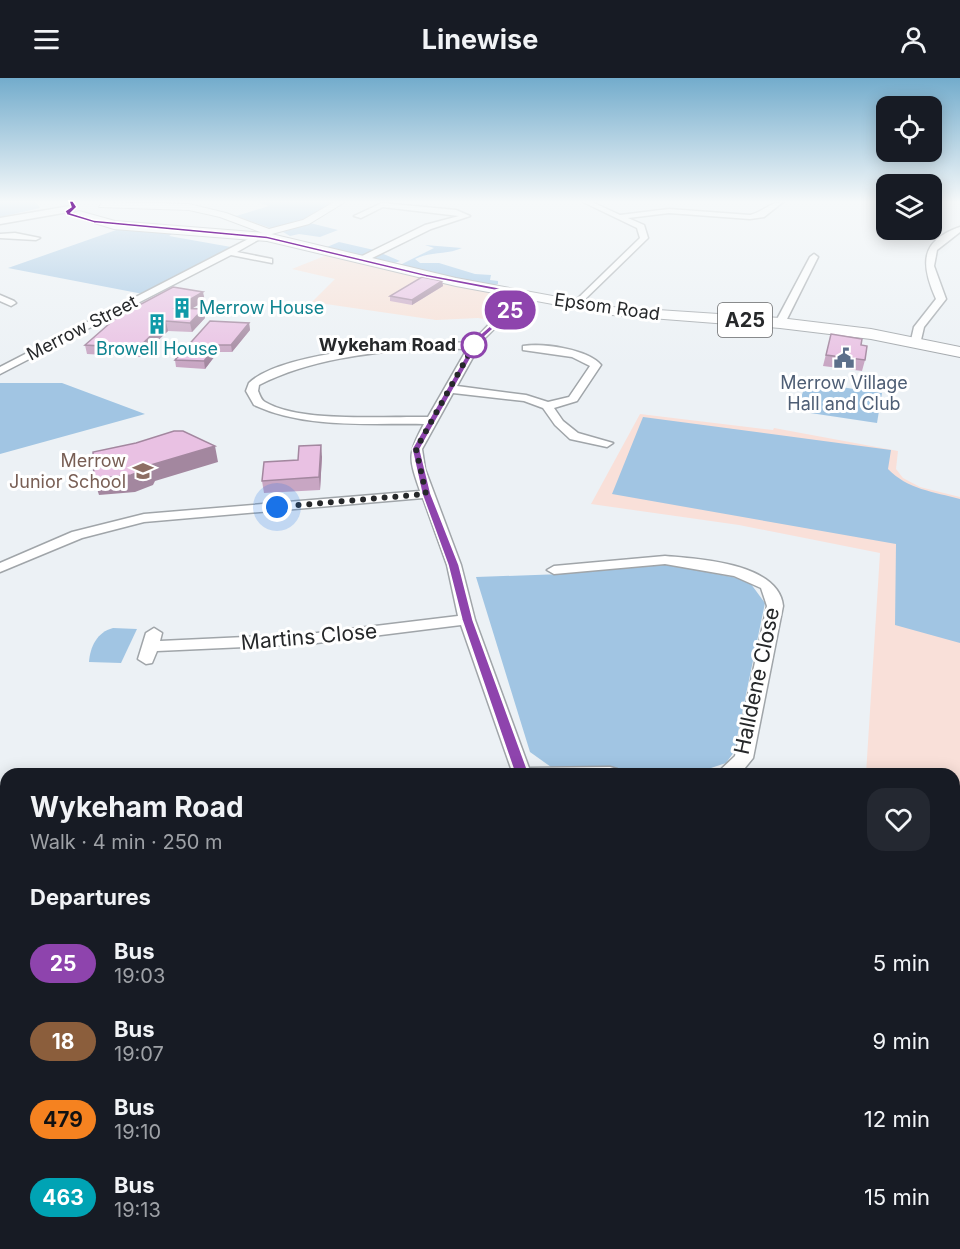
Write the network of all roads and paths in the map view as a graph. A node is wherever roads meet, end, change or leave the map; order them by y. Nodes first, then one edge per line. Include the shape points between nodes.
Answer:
1 (219, 257) edge
2 (249, 257) edge
3 (352, 257) edge
4 (368, 257) edge
5 (625, 257) edge
6 (814, 257) dead end
7 (930, 257) edge
8 (363, 259) junction
9 (269, 261) dead end
10 (530, 296) junction
11 (0, 298) edge
12 (11, 303) dead end
13 (577, 304) junction
14 (780, 323) junction
15 (918, 342) junction
16 (473, 346) junction
17 (537, 347) dead end
18 (960, 352) edge
19 (0, 371) edge
20 (451, 389) junction
21 (547, 406) junction
22 (431, 421) junction
23 (607, 442) dead end
24 (426, 494) junction
25 (0, 567) edge
26 (554, 570) dead end
27 (467, 620) junction
28 (150, 646) dead end
29 (520, 768) edge
30 (735, 768) edge

1 - 19 street, Merrow Street
2 - 9 street
3 - 8 main road, Epsom Road / A25
4 - 8 street
5 - 13 street
6 - 14 street
7 - 15 street via 932,279 941,299 919,327
8 - 10 main road, Epsom Road / A25
10 - 13 main road, Epsom Road / A25
10 - 16 street via 496,321
11 - 12 street
13 - 14 main road, Epsom Road / A25 via 644,314
14 - 15 main road, Epsom Road / A25
15 - 18 main road, Epsom Road / A25
16 - 20 street
16 - 22 street via 413,346 292,366 265,375 254,383 252,391 258,403 296,416
17 - 21 street via 588,358 596,365 573,399
20 - 21 street via 508,394
20 - 22 street
21 - 23 street via 574,436
22 - 24 street via 416,449
24 - 25 street via 144,518 77,535
24 - 27 street via 454,565
26 - 30 street, Halldene Close via 667,560 747,574 773,593 775,606 744,758
27 - 28 street, Martins Close via 309,639
27 - 29 street

